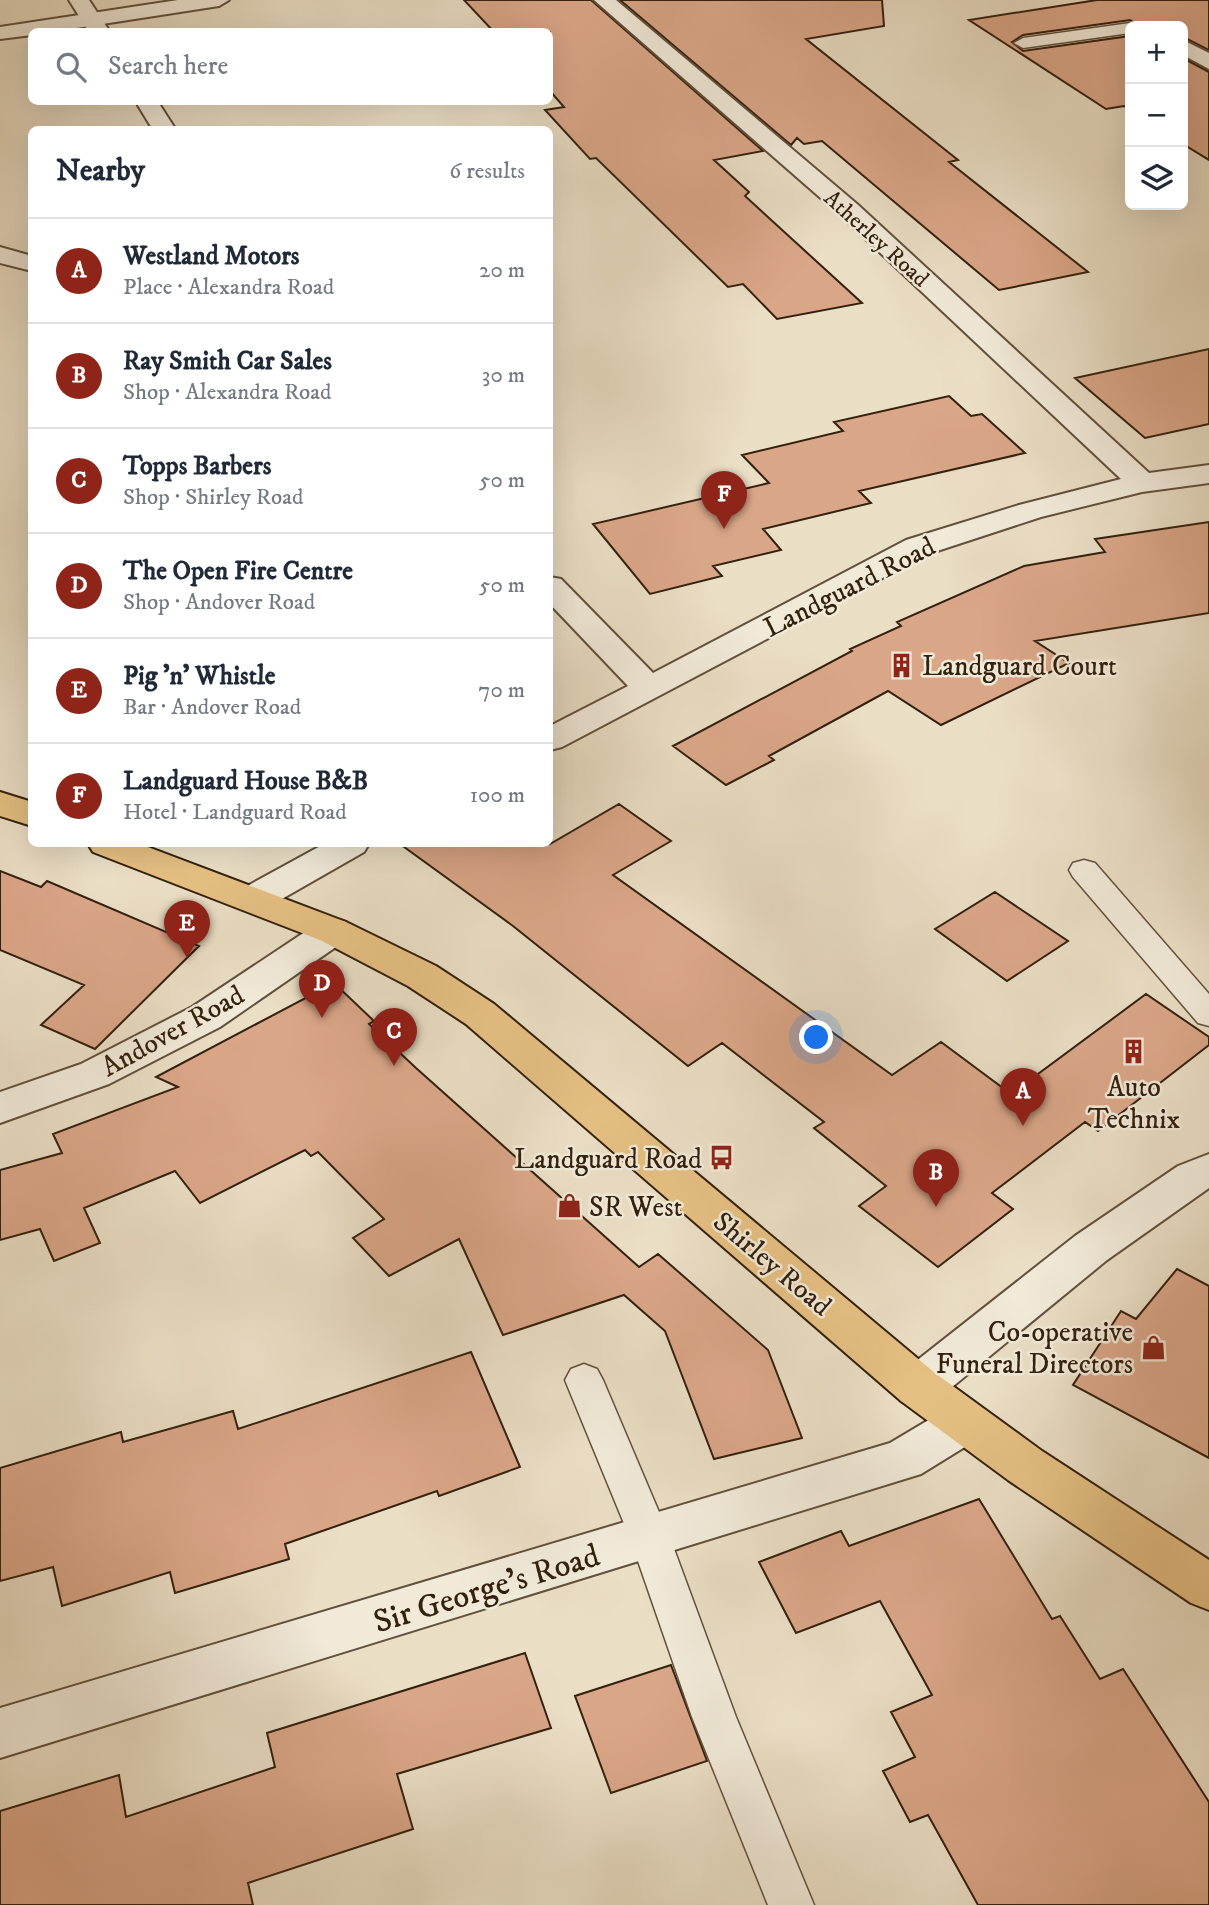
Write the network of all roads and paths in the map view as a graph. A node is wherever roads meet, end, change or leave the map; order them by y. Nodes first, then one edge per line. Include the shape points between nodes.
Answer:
1 (79, 0) edge
2 (219, 0) edge
3 (604, 0) edge
4 (96, 26) edge
5 (69, 28) edge
6 (1125, 29) edge
7 (28, 31) edge
8 (0, 33) edge
9 (1023, 43) dead end
10 (1188, 51) edge
11 (1205, 70) edge
12 (149, 105) edge
13 (162, 126) edge
14 (0, 255) edge
15 (28, 263) edge
16 (1209, 474) edge
17 (1142, 484) junction
18 (553, 589) edge
19 (650, 689) junction
20 (553, 738) edge
21 (0, 803) edge
22 (28, 814) edge
23 (114, 847) edge
24 (346, 847) edge
25 (1084, 870) dead end
26 (253, 900) junction
27 (333, 931) junction
28 (1209, 1014) edge
29 (0, 1108) edge
30 (1209, 1170) edge
31 (584, 1380) dead end
32 (918, 1387) junction
33 (964, 1423) junction
34 (649, 1538) junction
35 (1209, 1587) edge
36 (0, 1732) edge
37 (791, 1905) edge

1 - 4 street
2 - 4 street
3 - 17 street, Atherley Road via 848,209
4 - 5 street
6 - 9 lane
7 - 8 street
10 - 11 street
12 - 13 street
14 - 15 street
16 - 17 street, Landguard Road
17 - 19 street, Landguard Road via 1030,511 917,547
18 - 19 street
19 - 20 street, Landguard Road
21 - 22 main road
23 - 26 main road, Shirley Road
24 - 26 street
25 - 28 lane
26 - 27 main road, Shirley Road
27 - 29 street, Andover Road via 206,1017 95,1074
27 - 32 main road, Shirley Road via 422,976 480,1014
30 - 32 street via 1091,1248
31 - 34 lane
32 - 33 main road, Shirley Road
33 - 34 street, Sir George's Road via 904,1459
33 - 35 main road, Shirley Road
34 - 36 street, Sir George's Road
34 - 37 lane via 714,1717

